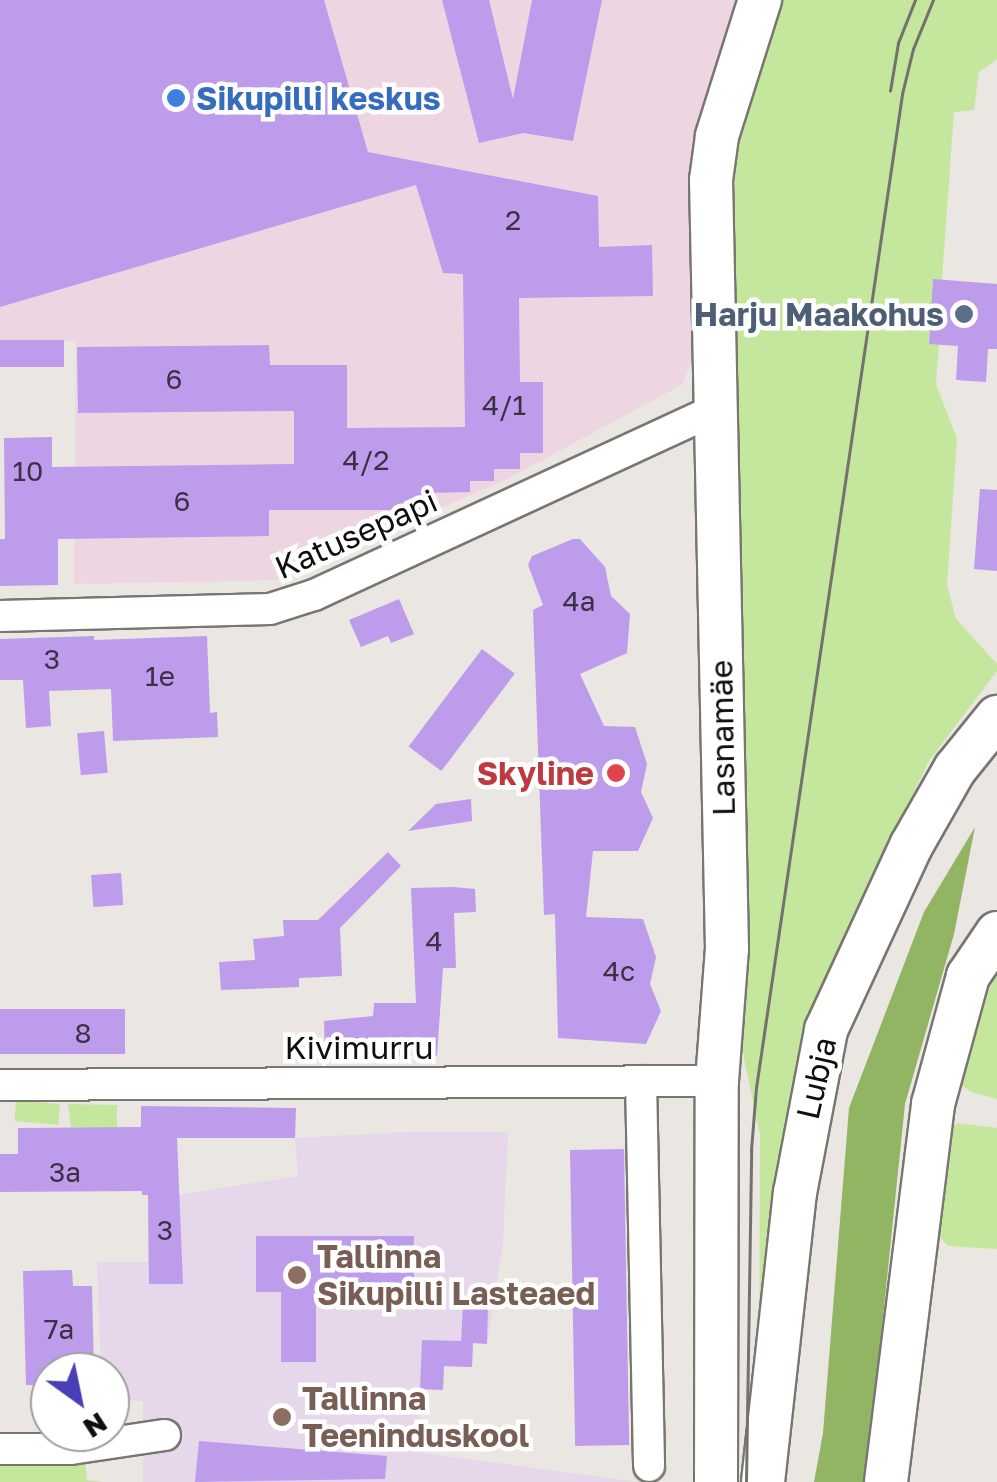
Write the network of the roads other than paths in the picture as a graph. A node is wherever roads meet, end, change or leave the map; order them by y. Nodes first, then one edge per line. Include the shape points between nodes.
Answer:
1 (760, 0) edge
2 (716, 410) junction
3 (0, 616) edge
4 (997, 717) edge
5 (997, 933) edge
6 (641, 1082) junction
7 (717, 1082) junction
8 (0, 1085) edge
9 (165, 1435) dead end
10 (0, 1450) edge
11 (649, 1466) dead end
12 (716, 1482) edge
13 (762, 1482) edge
14 (886, 1482) edge

1 - 2 street, Lasnamäe via 717,136 711,180
2 - 3 street, Katusepapi via 314,595 270,609
2 - 7 street, Lasnamäe via 727,948
4 - 13 street, Lubja via 955,769 911,846 826,1030 795,1193
5 - 14 street via 968,976 934,1104
6 - 7 street, Kivimurru
6 - 8 street, Kivimurru
6 - 11 street
7 - 12 street, Lasnamäe
9 - 10 street via 71,1449

